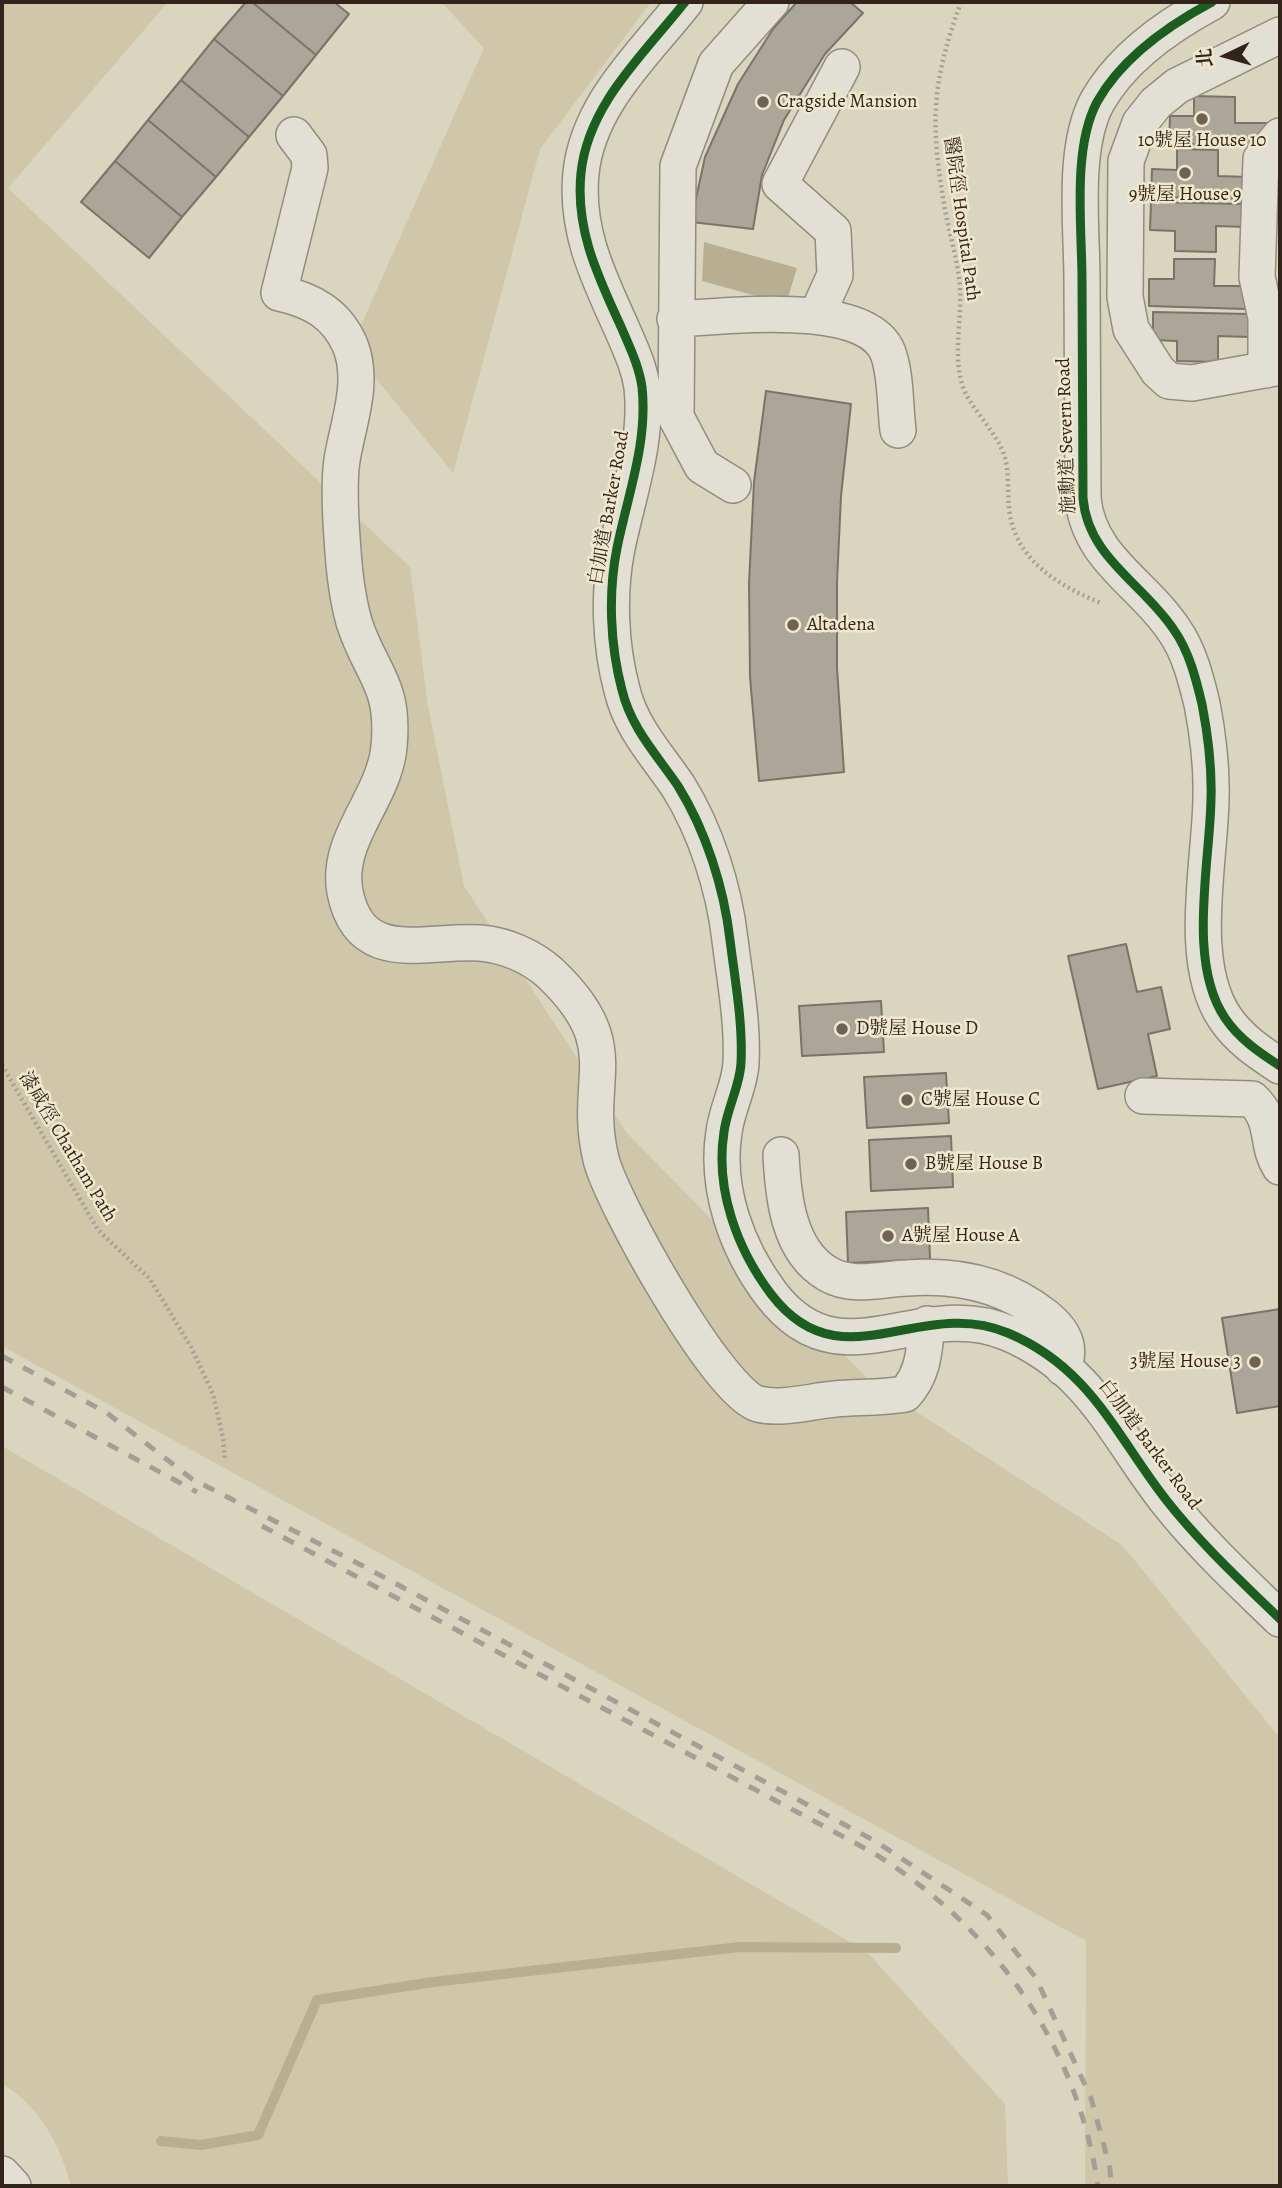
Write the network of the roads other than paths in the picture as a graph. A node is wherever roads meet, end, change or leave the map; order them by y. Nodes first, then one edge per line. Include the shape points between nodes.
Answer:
1 (685, 2) edge
2 (771, 2) edge
3 (1212, 2) edge
4 (1280, 35) edge
5 (842, 67) dead end
6 (294, 135) dead end
7 (1280, 136) edge
8 (817, 315) junction
9 (675, 319) junction
10 (1273, 368) edge
11 (898, 430) dead end
12 (733, 485) dead end
13 (1280, 1066) edge
14 (1143, 1096) dead end
15 (781, 1155) dead end
16 (1280, 1167) edge
17 (927, 1324) junction
18 (1063, 1368) junction
19 (1280, 1619) edge
20 (2, 2174) edge
21 (13, 2186) edge

1 - 17 street, 白加道 Barker Road via 598,115 580,178 579,204 587,247 638,367 643,396 638,461 612,583 618,672 635,724 697,823 724,908 741,1056 724,1130 721,1170 729,1210 745,1250 782,1308 820,1334 851,1339
2 - 9 street via 716,64 678,166
3 - 13 street, 施勳道 Severn Road via 1170,28 1133,60 1106,89 1090,119 1082,185 1083,498 1098,546 1175,630 1195,676 1210,764 1208,979 1218,1006 1235,1031
4 - 10 street via 1167,94 1136,131 1126,173 1125,309 1131,329 1158,372 1169,381 1184,384
5 - 8 street via 780,184 833,231 835,275
6 - 17 street via 309,155 310,168 279,293 304,299 326,312 344,334 353,356 355,394 341,475 346,583 358,632 389,705 385,771 356,829 344,869 353,916 369,935 387,944 482,943 510,950 543,967 573,998 598,1046 598,1144 614,1195 675,1302 724,1377 746,1400 781,1405 905,1394 917,1381 922,1366
7 - 10 street via 1262,159 1257,277
8 - 9 street
8 - 11 street via 864,325 889,353
9 - 12 street via 676,417 702,466
14 - 16 street via 1252,1099 1269,1122
15 - 18 street via 791,1225 806,1253 827,1274 852,1282 926,1277 1004,1290 1028,1303 1063,1334 1068,1357
17 - 18 street, 白加道 Barker Road via 986,1325 1026,1341
18 - 19 street, 白加道 Barker Road via 1110,1417 1180,1517
20 - 21 street

